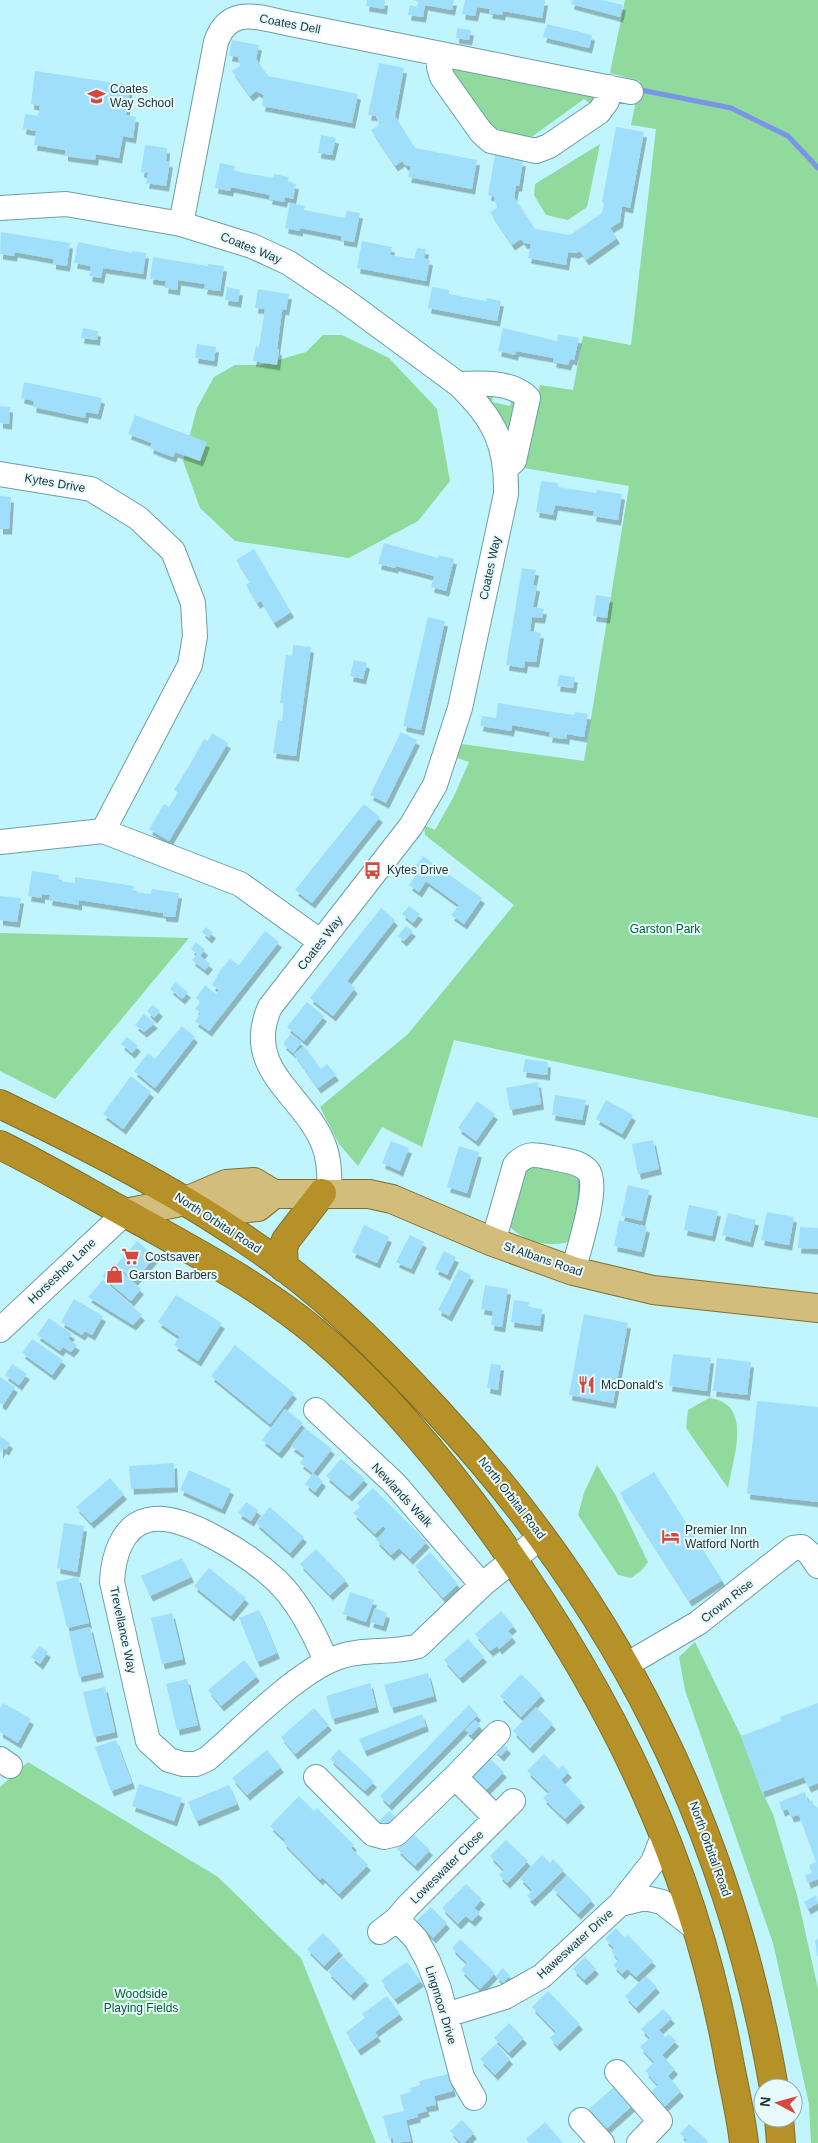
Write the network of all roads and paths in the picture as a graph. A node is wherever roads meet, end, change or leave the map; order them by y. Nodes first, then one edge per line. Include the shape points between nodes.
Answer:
1 (439, 54) junction
2 (0, 208) edge
3 (181, 224) junction
4 (458, 384) junction
5 (506, 468) junction
6 (0, 474) edge
7 (103, 831) junction
8 (0, 842) edge
9 (321, 942) junction
10 (8, 1107) edge
11 (0, 1145) edge
12 (326, 1193) junction
13 (186, 1201) junction
14 (125, 1213) junction
15 (493, 1242) junction
16 (284, 1268) junction
17 (573, 1271) junction
18 (249, 1284) junction
19 (818, 1308) edge
20 (0, 1330) edge
21 (316, 1410) dead end
22 (542, 1536) junction
23 (514, 1561) junction
24 (818, 1566) edge
25 (482, 1585) junction
26 (326, 1661) junction
27 (626, 1665) junction
28 (498, 1733) dead end
29 (316, 1777) dead end
30 (455, 1777) junction
31 (513, 1801) dead end
32 (496, 1818) junction
33 (664, 1834) junction
34 (620, 1904) junction
35 (389, 1926) joint
36 (699, 1931) junction
37 (446, 2015) junction
38 (617, 2072) dead end
39 (772, 2078) edge
40 (474, 2098) dead end
41 (581, 2120) dead end
42 (780, 2128) edge
43 (602, 2143) edge
44 (639, 2143) edge
45 (744, 2143) edge
46 (782, 2143) edge

1 - 1 street, Coates Dell via 442,77 481,132 491,141 536,151 549,146 599,112 620,90
1 - 3 street, Coates Dell via 248,16 235,18 224,25 216,42
2 - 3 street, Coates Way via 66,204
3 - 4 street, Coates Way via 252,246 289,264
4 - 5 street, Coates Way via 491,421
4 - 5 street via 480,382 518,390 528,398 514,462
5 - 9 street, Coates Way via 506,494 460,708 435,785 411,826
6 - 7 street, Kytes Drive via 91,489 138,518 173,551 193,603 195,636 190,665
7 - 8 street
7 - 9 street via 240,884
9 - 12 street, Coates Way via 270,1008 262,1028 262,1042 271,1070 315,1127 323,1143 327,1155
10 - 13 highway, North Orbital Road
10 - 14 highway via 24,1138 98,1177
11 - 14 highway
12 - 13 main road, St Albans Road via 274,1194 254,1182 236,1183
12 - 15 main road, St Albans Road via 369,1194 392,1200
12 - 16 highway via 286,1240 282,1258
13 - 14 main road, St Albans Road
13 - 16 highway, North Orbital Road
13 - 18 highway via 218,1244 236,1257
14 - 18 highway
14 - 20 street, Horseshoe Lane
15 - 17 main road, St Albans Road
15 - 17 street via 515,1165 523,1156 533,1154 580,1164 589,1172 592,1181
16 - 22 highway, North Orbital Road via 324,1300 412,1383 470,1445
17 - 19 main road, St Albans Road via 653,1290
18 - 23 highway via 312,1330 378,1391 435,1456
21 - 25 street, Newlands Walk via 395,1484
22 - 23 street, Trevellance Way
22 - 27 highway, North Orbital Road via 572,1577
23 - 25 street, Trevellance Way
23 - 33 highway via 590,1680 631,1758
24 - 27 street, Crown Rise via 802,1547 793,1548 698,1623
25 - 26 street, Trevellance Way via 418,1646
26 - 26 street, Trevellance Way via 297,1681 207,1759 196,1764 169,1760 148,1741 112,1582 113,1561 121,1542 147,1520 185,1525 222,1540 278,1581 302,1612
27 - 39 highway, North Orbital Road via 692,1797 718,1865 754,1986
28 - 30 street
29 - 30 street via 374,1834 384,1838 396,1834
30 - 32 street
31 - 32 street, Loweswater Close
32 - 35 street, Loweswater Close
33 - 34 street, Haweswater Drive via 653,1862
33 - 36 highway
34 - 36 street, Haweswater Drive via 645,1898 662,1902
34 - 37 street, Haweswater Drive via 542,1976 522,1989
35 - 37 street, Lingmoor Drive via 416,1939 428,1961
36 - 45 highway via 724,2028
37 - 40 street, Lingmoor Drive via 462,2077
38 - 44 street via 660,2121
41 - 43 street
42 - 46 highway

